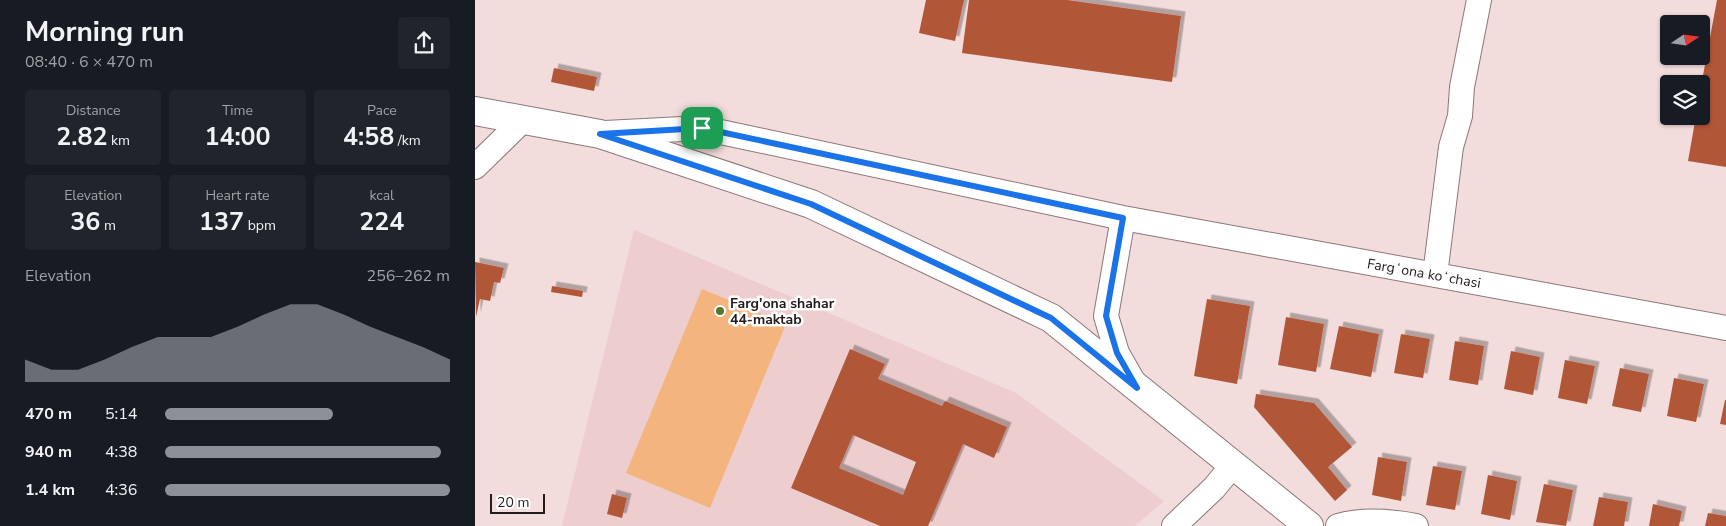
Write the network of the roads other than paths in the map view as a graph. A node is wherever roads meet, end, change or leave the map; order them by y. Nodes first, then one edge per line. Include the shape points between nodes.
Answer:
1 (1479, 0) edge
2 (475, 111) edge
3 (523, 120) junction
4 (600, 134) junction
5 (475, 167) edge
6 (1123, 218) junction
7 (1435, 275) junction
8 (1726, 328) edge
9 (1137, 388) junction
10 (1233, 464) junction
11 (1190, 521) edge
12 (1309, 526) edge
13 (1338, 526) edge
14 (1416, 526) edge

1 - 7 street via 1462,87 1460,116 1451,147
2 - 3 main road
3 - 4 main road
3 - 5 street
4 - 6 street, Fargʻona koʻchasi via 702,128
4 - 9 main road via 811,204 1051,318
6 - 7 street, Fargʻona koʻchasi
6 - 9 street via 1106,316 1117,353
7 - 8 street, Fargʻona koʻchasi
9 - 10 main road
10 - 11 street
10 - 12 main road
13 - 14 street via 1354,522

